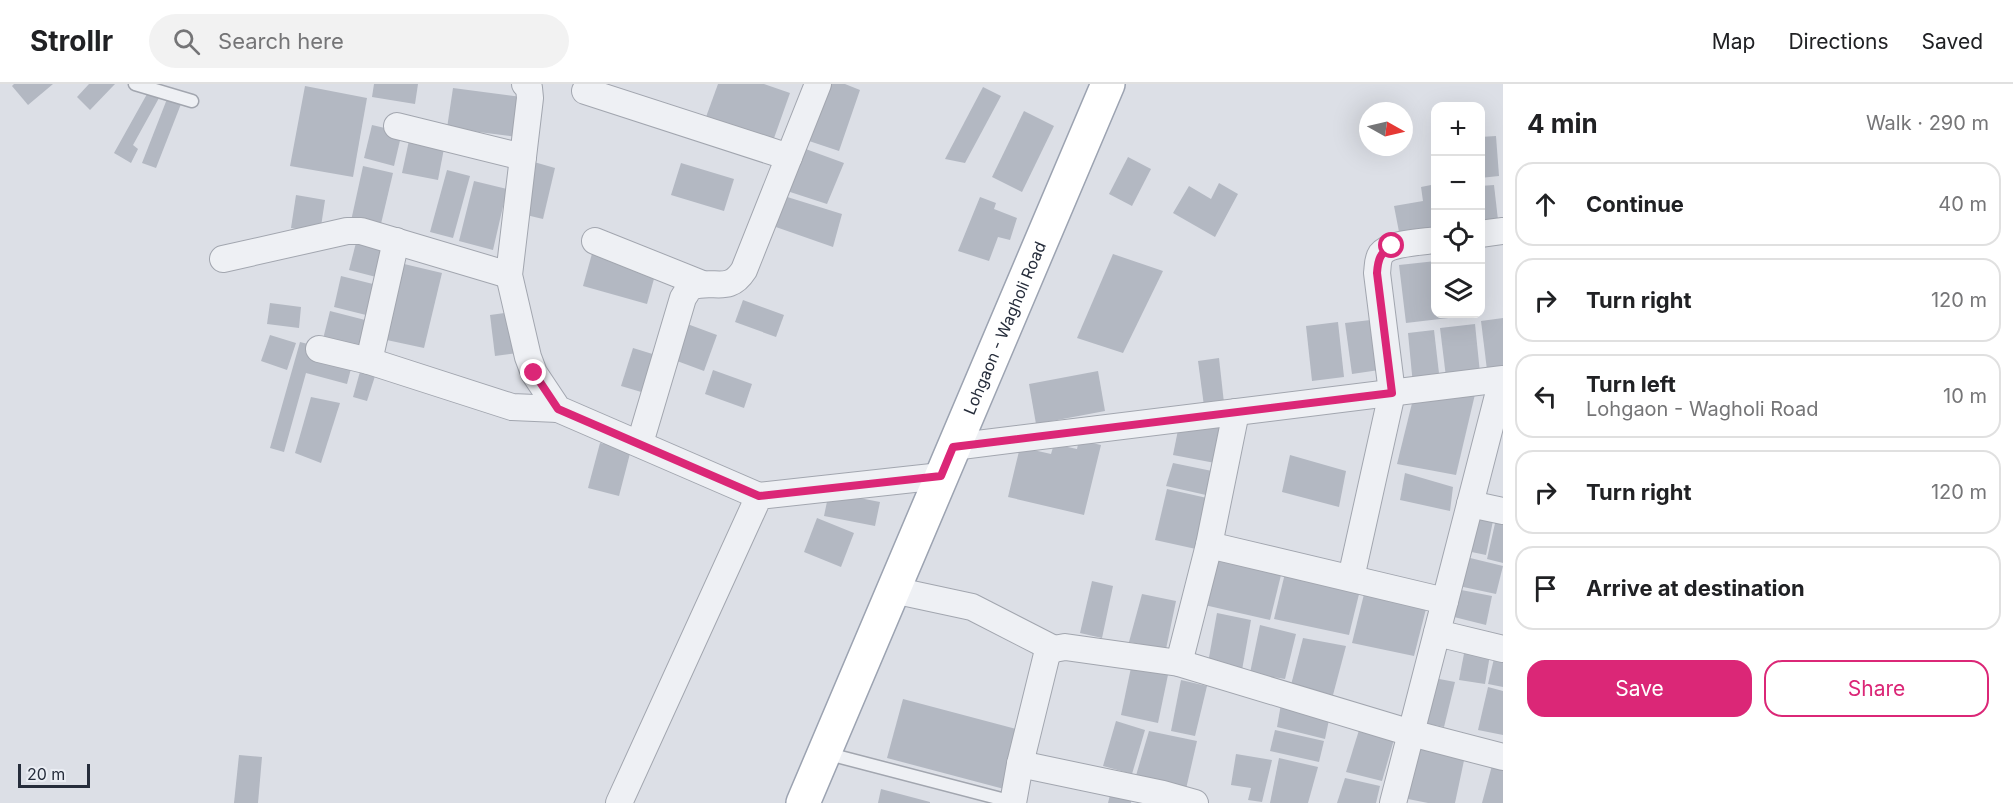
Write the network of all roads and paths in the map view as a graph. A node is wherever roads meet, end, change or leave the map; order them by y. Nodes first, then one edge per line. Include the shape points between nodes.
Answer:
1 (135, 84) edge
2 (525, 84) edge
3 (818, 84) edge
4 (1108, 84) edge
5 (585, 91) dead end
6 (192, 101) dead end
7 (397, 126) dead end
8 (789, 157) junction
9 (523, 158) junction
10 (1503, 231) edge
11 (1485, 233) edge
12 (396, 241) junction
13 (595, 241) dead end
14 (1431, 241) edge
15 (223, 259) dead end
16 (509, 275) junction
17 (700, 283) junction
18 (319, 349) dead end
19 (369, 361) junction
20 (1503, 380) edge
21 (1392, 393) junction
22 (558, 409) junction
23 (1236, 412) junction
24 (640, 443) junction
25 (947, 461) junction
26 (759, 496) junction
27 (1470, 504) junction
28 (1503, 512) edge
29 (1209, 544) junction
30 (1351, 578) junction
31 (893, 590) junction
32 (1445, 600) junction
33 (1437, 633) junction
34 (1054, 649) junction
35 (1503, 649) edge
36 (1179, 663) junction
37 (1411, 733) junction
38 (824, 752) junction
39 (1503, 757) edge
40 (1020, 764) junction
41 (1013, 802) edge
42 (619, 803) edge
43 (803, 803) edge
44 (1195, 803) edge
45 (1393, 803) edge

1 - 6 lane
2 - 9 street via 530,98
3 - 8 street
4 - 25 main road, Lohgaon - Wagholi Road
5 - 8 street
7 - 9 street
8 - 17 street via 738,279 730,284
9 - 16 street
10 - 11 street
12 - 15 street via 347,231
12 - 16 street
12 - 19 street
13 - 17 street
14 - 21 street via 1392,246 1378,259
16 - 22 street via 528,357
17 - 24 street via 690,286 683,298
18 - 19 street
19 - 22 street via 512,407
20 - 21 street
20 - 27 street
21 - 23 street
21 - 30 street
22 - 24 street
23 - 25 street
23 - 29 street
24 - 26 street
25 - 26 street
25 - 31 main road, Lohgaon - Wagholi Road
26 - 42 street
27 - 28 street
27 - 32 street
29 - 30 street
29 - 36 street
30 - 32 street
31 - 34 street via 972,606
31 - 38 main road, Lohgaon - Wagholi Road
32 - 33 street
33 - 35 street
33 - 37 street
34 - 36 street via 1065,647
34 - 40 street via 1047,654
36 - 37 street
37 - 39 street
37 - 45 street
38 - 41 lane
38 - 43 main road, Lohgaon - Wagholi Road
40 - 41 street
40 - 44 street

